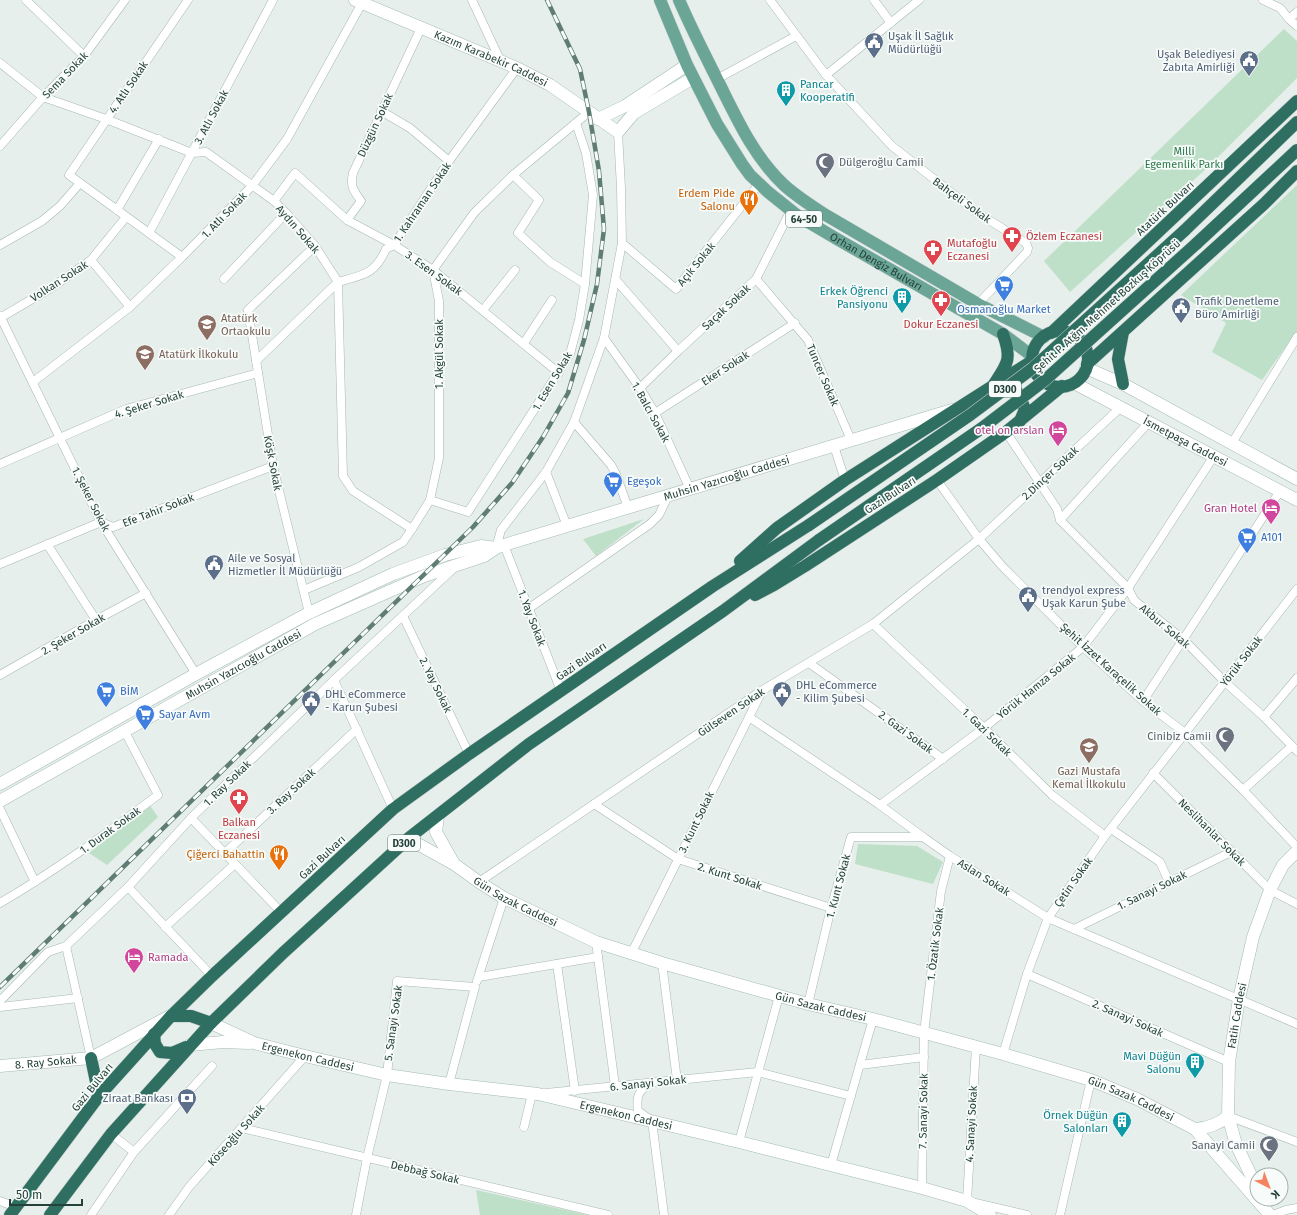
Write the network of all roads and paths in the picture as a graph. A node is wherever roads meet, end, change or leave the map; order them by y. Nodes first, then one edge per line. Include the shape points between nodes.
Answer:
1 (26, 0) edge
2 (125, 0) edge
3 (188, 0) edge
4 (273, 0) edge
5 (472, 0) edge
6 (660, 0) edge
7 (679, 0) edge
8 (770, 0) edge
9 (874, 0) edge
10 (919, 0) edge
11 (1263, 0) edge
12 (359, 1) edge
13 (1297, 12) edge
14 (1289, 19) junction
15 (890, 23) junction
16 (1297, 26) edge
17 (422, 28) junction
18 (796, 36) junction
19 (84, 56) junction
20 (705, 56) junction
21 (501, 62) junction
22 (0, 63) edge
23 (687, 65) junction
24 (516, 68) junction
25 (714, 74) junction
26 (826, 75) junction
27 (693, 78) junction
28 (44, 97) junction
29 (1297, 101) edge
30 (381, 111) junction
31 (594, 115) junction
32 (106, 119) junction
33 (1297, 122) edge
34 (576, 123) junction
35 (618, 132) junction
36 (159, 139) junction
37 (0, 146) edge
38 (1297, 150) edge
39 (192, 153) junction
40 (449, 161) junction
41 (1297, 172) edge
42 (513, 175) junction
43 (80, 183) junction
44 (759, 184) junction
45 (252, 186) junction
46 (274, 201) junction
47 (117, 210) junction
48 (791, 210) junction
49 (286, 213) junction
50 (126, 217) junction
51 (347, 220) junction
52 (149, 233) junction
53 (622, 243) junction
54 (0, 245) edge
55 (394, 245) junction
56 (315, 246) junction
57 (182, 257) junction
58 (91, 260) junction
59 (433, 270) junction
60 (515, 270) dead end
61 (756, 279) junction
62 (224, 280) dead end
63 (616, 280) junction
64 (338, 282) junction
65 (585, 284) junction
66 (552, 300) dead end
67 (978, 304) junction
68 (130, 307) junction
69 (483, 310) junction
70 (0, 317) edge
71 (795, 323) junction
72 (1123, 332) junction
73 (1003, 334) junction
74 (1047, 335) junction
75 (604, 338) junction
76 (1296, 340) edge
77 (524, 343) junction
78 (678, 351) junction
79 (1032, 359) junction
80 (256, 361) junction
81 (1087, 366) junction
82 (258, 373) junction
83 (559, 373) junction
84 (33, 382) junction
85 (1074, 383) junction
86 (1124, 384) junction
87 (993, 386) junction
88 (1062, 386) junction
89 (640, 388) junction
90 (1121, 407) junction
91 (957, 408) junction
92 (655, 413) junction
93 (1020, 421) junction
94 (574, 422) junction
95 (1149, 422) junction
96 (1006, 432) junction
97 (60, 438) junction
98 (851, 440) junction
99 (1232, 443) junction
100 (834, 446) junction
101 (1214, 456) junction
102 (0, 464) edge
103 (273, 466) junction
104 (546, 472) junction
105 (1297, 478) edge
106 (845, 480) junction
107 (937, 480) junction
108 (1040, 482) junction
109 (690, 489) junction
110 (1280, 491) junction
111 (668, 496) junction
112 (430, 500) junction
113 (1297, 500) edge
114 (628, 508) junction
115 (1060, 520) junction
116 (101, 522) junction
117 (809, 525) joint
118 (567, 526) junction
119 (412, 530) junction
120 (979, 539) junction
121 (819, 540) joint
122 (47, 544) junction
123 (500, 547) junction
124 (0, 564) edge
125 (457, 565) junction
126 (713, 586) junction
127 (1128, 588) junction
128 (1297, 589) edge
129 (304, 590) junction
130 (146, 593) junction
131 (528, 609) junction
132 (723, 611) junction
133 (310, 613) junction
134 (403, 616) junction
135 (96, 620) junction
136 (315, 624) junction
137 (872, 624) junction
138 (1184, 640) junction
139 (1083, 648) junction
140 (810, 662) junction
141 (196, 674) junction
142 (0, 675) edge
143 (334, 680) junction
144 (1224, 682) junction
145 (1295, 683) edge
146 (561, 691) junction
147 (761, 691) junction
148 (1143, 701) junction
149 (749, 717) junction
150 (1264, 717) junction
151 (984, 728) junction
152 (357, 729) junction
153 (124, 730) junction
154 (1185, 733) junction
155 (1295, 749) edge
156 (469, 754) junction
157 (943, 759) junction
158 (1153, 773) junction
159 (0, 784) edge
160 (1243, 790) junction
161 (0, 801) edge
162 (594, 804) junction
163 (880, 805) junction
164 (0, 809) edge
165 (393, 809) junction
166 (438, 816) junction
167 (191, 818) junction
168 (1108, 832) junction
169 (923, 837) junction
170 (402, 844) junction
171 (1297, 847) edge
172 (1297, 851) edge
173 (1231, 852) junction
174 (225, 853) junction
175 (950, 856) junction
176 (678, 859) junction
177 (235, 864) junction
178 (454, 864) junction
179 (36, 882) junction
180 (479, 882) junction
181 (1169, 882) junction
182 (128, 887) junction
183 (1270, 890) junction
184 (504, 898) junction
185 (0, 903) edge
186 (1297, 904) edge
187 (831, 908) junction
188 (281, 912) junction
189 (1048, 918) junction
190 (166, 927) junction
191 (1074, 929) junction
192 (596, 942) junction
193 (66, 946) junction
194 (631, 954) junction
195 (598, 957) junction
196 (662, 963) junction
197 (557, 964) junction
198 (1027, 974) junction
199 (212, 976) junction
200 (478, 977) junction
201 (475, 987) junction
202 (779, 996) junction
203 (78, 998) junction
204 (1239, 999) junction
205 (0, 1001) edge
206 (808, 1004) junction
207 (0, 1007) edge
208 (171, 1016) junction
209 (872, 1019) junction
210 (211, 1023) junction
211 (1297, 1024) edge
212 (924, 1033) junction
213 (154, 1034) junction
214 (254, 1044) junction
215 (190, 1045) junction
216 (976, 1046) junction
217 (1003, 1054) junction
218 (305, 1056) junction
219 (924, 1057) junction
220 (91, 1058) junction
221 (1229, 1062) junction
222 (860, 1065) junction
223 (0, 1066) edge
224 (212, 1066) dead end
225 (758, 1072) junction
226 (387, 1075) junction
227 (677, 1080) junction
228 (1091, 1080) junction
229 (650, 1083) junction
230 (449, 1084) junction
231 (615, 1086) junction
232 (575, 1090) junction
233 (535, 1094) junction
234 (100, 1096) junction
235 (851, 1096) junction
236 (1228, 1116) junction
237 (652, 1121) junction
238 (524, 1127) dead end
239 (242, 1128) junction
240 (1196, 1129) junction
241 (111, 1134) junction
242 (739, 1142) junction
243 (1297, 1142) edge
244 (134, 1152) junction
245 (367, 1158) junction
246 (832, 1165) junction
247 (1249, 1171) edge
248 (922, 1188) junction
249 (0, 1201) edge
250 (966, 1201) junction
251 (1297, 1208) edge
252 (13, 1211) edge
253 (50, 1215) edge
254 (91, 1215) edge
255 (169, 1215) edge
256 (356, 1215) edge
257 (608, 1215) edge
258 (664, 1215) edge
259 (990, 1215) edge
260 (1027, 1215) edge
261 (1060, 1215) edge
262 (1271, 1215) edge

1 - 19 street
2 - 19 street, Sema Sokak
3 - 32 street, 4. Atlı Sokak
4 - 39 street, 3. Atlı Sokak
5 - 21 street
6 - 23 main road, Orhan Dengiz Bulvarı / 64-50
7 - 20 main road, Orhan Dengiz Bulvarı / 64-50
8 - 18 street, Bahçeli Sokak
9 - 15 street
10 - 15 street
11 - 14 street via 1280,8
12 - 17 street, Kazım Karabekir Caddesi
12 - 45 street, 1. Atlı Sokak via 287,139
13 - 14 street
14 - 16 street
15 - 26 street
17 - 21 street, Kazım Karabekir Caddesi
17 - 30 street, Düzgün Sokak
18 - 25 street
18 - 26 street, Bahçeli Sokak
19 - 28 street, Sema Sokak
20 - 23 main road
20 - 25 main road, Orhan Dengiz Bulvarı / 64-50
21 - 24 street, Kazım Karabekir Caddesi
22 - 28 street, Aydın Sokak
23 - 27 main road, Orhan Dengiz Bulvarı / 64-50
23 - 31 street via 624,106
24 - 31 street, Kazım Karabekir Caddesi via 550,85
24 - 40 street, 1. Kahraman Sokak
25 - 27 main road
25 - 67 main road, Orhan Dengiz Bulvarı / 64-50 via 740,126 767,166 784,185 824,214
26 - 67 street, Bahçeli Sokak via 892,146 976,212 1026,243 1027,252
27 - 35 street via 634,113
27 - 44 main road, Orhan Dengiz Bulvarı / 64-50 via 717,124 746,169
28 - 32 street, Aydın Sokak
28 - 37 street, Sema Sokak
29 - 74 highway, Atatürk Bulvarı
30 - 40 street via 410,128
30 - 51 street, Düzgün Sokak via 353,173 351,183 360,201
31 - 34 street
31 - 35 street, Kazım Karabekir Caddesi
32 - 36 street, Aydın Sokak
32 - 43 street, 4. Atlı Sokak via 69,175
33 - 117 highway, Şehit P. Atğm. Mehmet Bozkuş Köprüsü / D300, bridge via 1184,231 1032,368 970,415
34 - 42 street
34 - 65 street, 1. Esen Sokak via 586,153 593,195
35 - 53 street
36 - 39 street, Aydın Sokak
36 - 47 street
38 - 121 highway, Şehit P. Atğm. Mehmet Bozkuş Köprüsü, bridge via 1045,380 982,428
39 - 45 street, Aydın Sokak via 206,152
39 - 52 street, 3. Atlı Sokak
40 - 55 street, 1. Kahraman Sokak
41 - 72 highway
42 - 59 street via 474,213
42 - 65 street via 539,200 518,233 550,262
43 - 47 street
43 - 54 street via 60,206 42,221
44 - 48 main road, Orhan Dengiz Bulvarı / 64-50
44 - 53 street, Açık Sokak via 676,289
45 - 46 street, Aydın Sokak
45 - 57 street, 1. Atlı Sokak
46 - 49 street, Aydın Sokak
46 - 51 street, 3. Esen Sokak via 295,173
47 - 50 street
48 - 61 street, Saçak Sokak
48 - 73 main road, Orhan Dengiz Bulvarı / 64-50
49 - 56 street, Aydın Sokak
49 - 62 street
50 - 52 street
50 - 58 street, Volkan Sokak
51 - 55 street, 3. Esen Sokak
52 - 57 street
53 - 63 street
55 - 59 street, 3. Esen Sokak
55 - 64 street, 1. Kahraman Sokak via 386,249 372,270
56 - 64 street, Aydın Sokak
56 - 80 street, Köşk Sokak via 248,310
57 - 68 street, 1. Atlı Sokak
58 - 68 street
58 - 70 street, Volkan Sokak via 51,288
59 - 69 street, 3. Esen Sokak
59 - 112 street, 1. Akgül Sokak via 439,301 439,458
60 - 69 street
61 - 71 street, Tuncer Sokak
61 - 78 street, Saçak Sokak
63 - 75 street
63 - 78 street
64 - 80 street, 1. Kahraman Sokak
64 - 119 street via 343,476 353,491
65 - 83 street, 1. Esen Sokak via 570,354
66 - 77 street
67 - 74 main road, Orhan Dengiz Bulvarı / 64-50
68 - 84 street, 1. Atlı Sokak
69 - 77 street, 3. Esen Sokak
70 - 84 street, 1. Şeker Sokak
71 - 92 street, Eker Sokak
71 - 98 street, Tuncer Sokak via 808,340
72 - 81 highway
72 - 86 highway via 1118,359
73 - 79 main road, Orhan Dengiz Bulvarı / 64-50
73 - 87 highway via 1009,358
74 - 79 highway via 1036,345
74 - 81 highway via 1068,332 1078,338 1087,353
75 - 89 street, 1. Balcı Sokak
75 - 94 street
76 - 99 street
77 - 83 street, 3. Esen Sokak
78 - 89 street, Saçak Sokak
79 - 87 highway, Gazi Bulvarı
79 - 88 highway via 1035,372 1042,380 1051,385
80 - 82 street, Köşk Sokak
81 - 85 highway
81 - 86 street, İsmetpaşa Caddesi
82 - 97 street, 4. Şeker Sokak via 126,409
82 - 103 street, Köşk Sokak
83 - 112 street, 1. Esen Sokak via 468,512
84 - 97 street, 1. Şeker Sokak
85 - 88 highway
85 - 90 street, İsmetpaşa Caddesi
86 - 99 street, İsmetpaşa Caddesi
87 - 91 highway, Gazi Bulvarı
87 - 93 highway via 1007,385 1018,393 1025,409
88 - 93 highway, Gazi Bulvarı
89 - 92 street, 1. Balcı Sokak
90 - 95 street, İsmetpaşa Caddesi
90 - 108 street, 2.Dinçer Sokak
91 - 98 street, Muhsin Yazıcıoğlu Caddesi
91 - 106 highway, Gazi Bulvarı
92 - 109 street, 1. Balcı Sokak
93 - 96 highway, Gazi Bulvarı
94 - 104 street
94 - 114 street via 611,465
95 - 101 street, İsmetpaşa Caddesi
95 - 115 street
96 - 107 highway, Gazi Bulvarı
96 - 108 street, Akbur Sokak
97 - 102 street, 4. Şeker Sokak
97 - 116 street, 1. Şeker Sokak
98 - 100 street, Muhsin Yazıcıoğlu Caddesi
99 - 105 street, İsmetpaşa Caddesi
100 - 106 street
100 - 109 street, Muhsin Yazıcıoğlu Caddesi
101 - 110 street, İsmetpaşa Caddesi
101 - 127 street, Yörük Hamza Sokak
103 - 116 street, Efe Tahir Sokak via 113,527
103 - 129 street, Köşk Sokak
104 - 118 street
104 - 123 street via 501,530
106 - 126 highway, Gazi Bulvarı via 777,528
107 - 120 street, Şehit İzzet Karaçelik Sokak
107 - 132 highway, Gazi Bulvarı via 774,585
108 - 115 street, Akbur Sokak via 1058,509
108 - 120 street, 2.Dinçer Sokak
109 - 111 street, Muhsin Yazıcıoğlu Caddesi
110 - 113 street, İsmetpaşa Caddesi
110 - 138 street
111 - 114 street, Muhsin Yazıcıoğlu Caddesi
111 - 131 street via 659,515 650,524
112 - 119 street, 1. Akgül Sokak
114 - 118 street, Muhsin Yazıcıoğlu Caddesi
115 - 127 street, Akbur Sokak
116 - 122 street, Efe Tahir Sokak
116 - 130 street, 1. Şeker Sokak
117 - 126 highway, Gazi Bulvarı / D300
118 - 123 street, Muhsin Yazıcıoğlu Caddesi
119 - 129 street, 1. Akgül Sokak via 403,542 358,567
120 - 137 street, Gülseven Sokak
120 - 139 street, Şehit İzzet Karaçelik Sokak
121 - 132 highway, Gazi Bulvarı / D300
122 - 124 street, Efe Tahir Sokak
122 - 135 street
123 - 125 street, Muhsin Yazıcıoğlu Caddesi via 484,556
123 - 131 street, 1. Yay Sokak
123 - 133 street, Muhsin Yazıcıoğlu Caddesi via 481,546 445,555 393,574
125 - 134 street, 1. Ray Sokak
125 - 136 street, Muhsin Yazıcıoğlu Caddesi via 424,576
126 - 146 highway, Gazi Bulvarı / D300
127 - 138 street, Akbur Sokak via 1134,600
127 - 139 street, Yörük Hamza Sokak
128 - 144 street, Yörük Sokak
129 - 133 street, Köşk Sokak
130 - 135 street, 2. Şeker Sokak
130 - 141 street, 1. Şeker Sokak
131 - 146 street, 1. Yay Sokak
132 - 166 highway, Gazi Bulvarı / D300 via 528,744
133 - 136 street
133 - 141 street, Muhsin Yazıcıoğlu Caddesi
134 - 143 street, 1. Ray Sokak
134 - 156 street, 2. Yay Sokak
135 - 142 street, 2. Şeker Sokak
136 - 153 street, Muhsin Yazıcıoğlu Caddesi
137 - 140 street, Gülseven Sokak
137 - 151 street, 1. Gazi Sokak
138 - 144 street, Akbur Sokak
138 - 148 street
139 - 148 street, Şehit İzzet Karaçelik Sokak
139 - 151 street, Yörük Hamza Sokak
140 - 147 street, Gülseven Sokak
140 - 157 street, 2. Gazi Sokak
141 - 159 street, Muhsin Yazıcıoğlu Caddesi
143 - 152 street
143 - 167 street, 1. Ray Sokak
144 - 150 street, Akbur Sokak
144 - 154 street, Yörük Sokak
145 - 150 street
146 - 156 highway, Gazi Bulvarı / D300
147 - 149 street, 3. Kunt Sokak
147 - 162 street, Gülseven Sokak
148 - 154 street, Şehit İzzet Karaçelik Sokak
149 - 163 street, Aslan Sokak
149 - 176 street, 3. Kunt Sokak
150 - 155 street, Akbur Sokak
151 - 157 street, Yörük Hamza Sokak
151 - 168 street, 1. Gazi Sokak via 1052,795
152 - 165 street
152 - 174 street, 3. Ray Sokak
153 - 161 street, Muhsin Yazıcıoğlu Caddesi
153 - 179 street, 1. Durak Sokak via 158,795
154 - 158 street, Çetin Sokak
154 - 160 street, Şehit İzzet Karaçelik Sokak
155 - 160 street
156 - 165 highway, Gazi Bulvarı / D300
157 - 163 street, Yörük Hamza Sokak
158 - 168 street, Çetin Sokak
158 - 173 street, Neslihanlar Sokak
160 - 171 street, Şehit İzzet Karaçelik Sokak
162 - 176 street, 2. Kunt Sokak
162 - 180 street, Gülseven Sokak
163 - 169 street, Aslan Sokak
164 - 179 street
165 - 188 highway, Gazi Bulvarı / D300
166 - 170 highway, Gazi Bulvarı / D300
166 - 178 street via 436,832
167 - 174 street
167 - 182 street, 1. Ray Sokak
168 - 181 street, 1. Gazi Sokak via 1160,862
168 - 189 street, Çetin Sokak
169 - 175 street, Aslan Sokak
169 - 187 street, 1. Kunt Sokak via 851,837
170 - 178 street, Gün Sazak Caddesi via 416,843
170 - 210 highway, Gazi Bulvarı / D300
172 - 183 street, Fatih Caddesi via 1283,865
173 - 181 street, 1. Sanayi Sokak
173 - 183 street, Neslihanlar Sokak
174 - 177 street
175 - 189 street, Aslan Sokak
175 - 212 street, 1. Özatik Sokak via 941,891
176 - 187 street, 2. Kunt Sokak
176 - 194 street, 3. Kunt Sokak
177 - 188 street
177 - 190 street
178 - 180 street, Gün Sazak Caddesi
179 - 185 street, 1. Durak Sokak
180 - 184 street, Gün Sazak Caddesi
181 - 191 street, 1. Sanayi Sokak
182 - 190 street
182 - 193 street, 1. Ray Sokak
183 - 186 street, Neslihanlar Sokak
183 - 204 street, Fatih Caddesi via 1253,937
184 - 192 street, Gün Sazak Caddesi
184 - 200 street
187 - 206 street, 1. Kunt Sokak
188 - 199 highway, Gazi Bulvarı / D300
189 - 191 street, Aslan Sokak
189 - 198 street, Çetin Sokak
190 - 199 street
191 - 204 street, Aslan Sokak
192 - 194 street, Gün Sazak Caddesi
192 - 195 street
193 - 203 street
193 - 205 street, 1. Ray Sokak via 48,952
194 - 196 street, Gün Sazak Caddesi
195 - 197 street
195 - 231 street
196 - 202 street, Gün Sazak Caddesi
196 - 227 street
197 - 200 street
197 - 232 street
198 - 217 street, Çetin Sokak
198 - 221 street, 2. Sanayi Sokak
199 - 208 highway, Gazi Bulvarı / D300
200 - 201 street
201 - 226 street, 5. Sanayi Sokak via 398,981
201 - 230 street
202 - 206 street, Gün Sazak Caddesi
202 - 225 street
203 - 207 street
203 - 220 street
204 - 211 street, Aslan Sokak
204 - 221 street, Fatih Caddesi
206 - 209 street, Gün Sazak Caddesi
208 - 210 highway via 191,1016
208 - 213 highway, Gazi Bulvarı / D300
208 - 220 street
209 - 212 street, Gün Sazak Caddesi
209 - 222 street
210 - 214 street
210 - 215 highway, Gazi Bulvarı / D300
212 - 216 street, Gün Sazak Caddesi
212 - 219 street, 7. Sanayi Sokak
213 - 215 highway via 155,1044 160,1052 172,1053
213 - 234 highway, Gazi Bulvarı / D300
214 - 215 street via 223,1042
214 - 218 street, Ergenekon Caddesi
215 - 241 highway, Gazi Bulvarı / D300
216 - 217 street, Gün Sazak Caddesi
216 - 250 street, 4. Sanayi Sokak
217 - 228 street, Gün Sazak Caddesi
218 - 226 street, Ergenekon Caddesi
218 - 239 street, Köseoğlu Sokak
219 - 222 street
219 - 248 street, 7. Sanayi Sokak
220 - 223 street, 8. Ray Sokak
220 - 234 highway
221 - 236 street, Fatih Caddesi
222 - 235 street
224 - 244 street
225 - 227 street, 6. Sanayi Sokak
225 - 235 street
225 - 242 street
226 - 230 street, Ergenekon Caddesi
226 - 245 street
227 - 229 street, 6. Sanayi Sokak
228 - 240 street, Gün Sazak Caddesi via 1137,1099
228 - 261 street
229 - 231 street, 6. Sanayi Sokak
229 - 237 street via 642,1088 636,1100 638,1111
230 - 233 street, Ergenekon Caddesi
231 - 232 street, 6. Sanayi Sokak
232 - 233 street, 6. Sanayi Sokak
233 - 237 street, Ergenekon Caddesi
233 - 238 street
234 - 252 highway, Gazi Bulvarı / D300
235 - 246 street
236 - 240 street via 1221,1122
236 - 243 street
236 - 247 street, Fatih Caddesi via 1236,1144
237 - 242 street, Ergenekon Caddesi
237 - 258 street
239 - 245 street, Debbağ Sokak
239 - 255 street, Köseoğlu Sokak via 189,1187
240 - 262 street
241 - 244 street
241 - 253 highway, Gazi Bulvarı / D300
242 - 246 street, Ergenekon Caddesi
244 - 254 street
245 - 256 street
245 - 257 street, Debbağ Sokak
246 - 248 street, Ergenekon Caddesi
248 - 250 street, Ergenekon Caddesi
249 - 252 street
250 - 259 street, Ergenekon Caddesi
250 - 260 street
251 - 262 street

